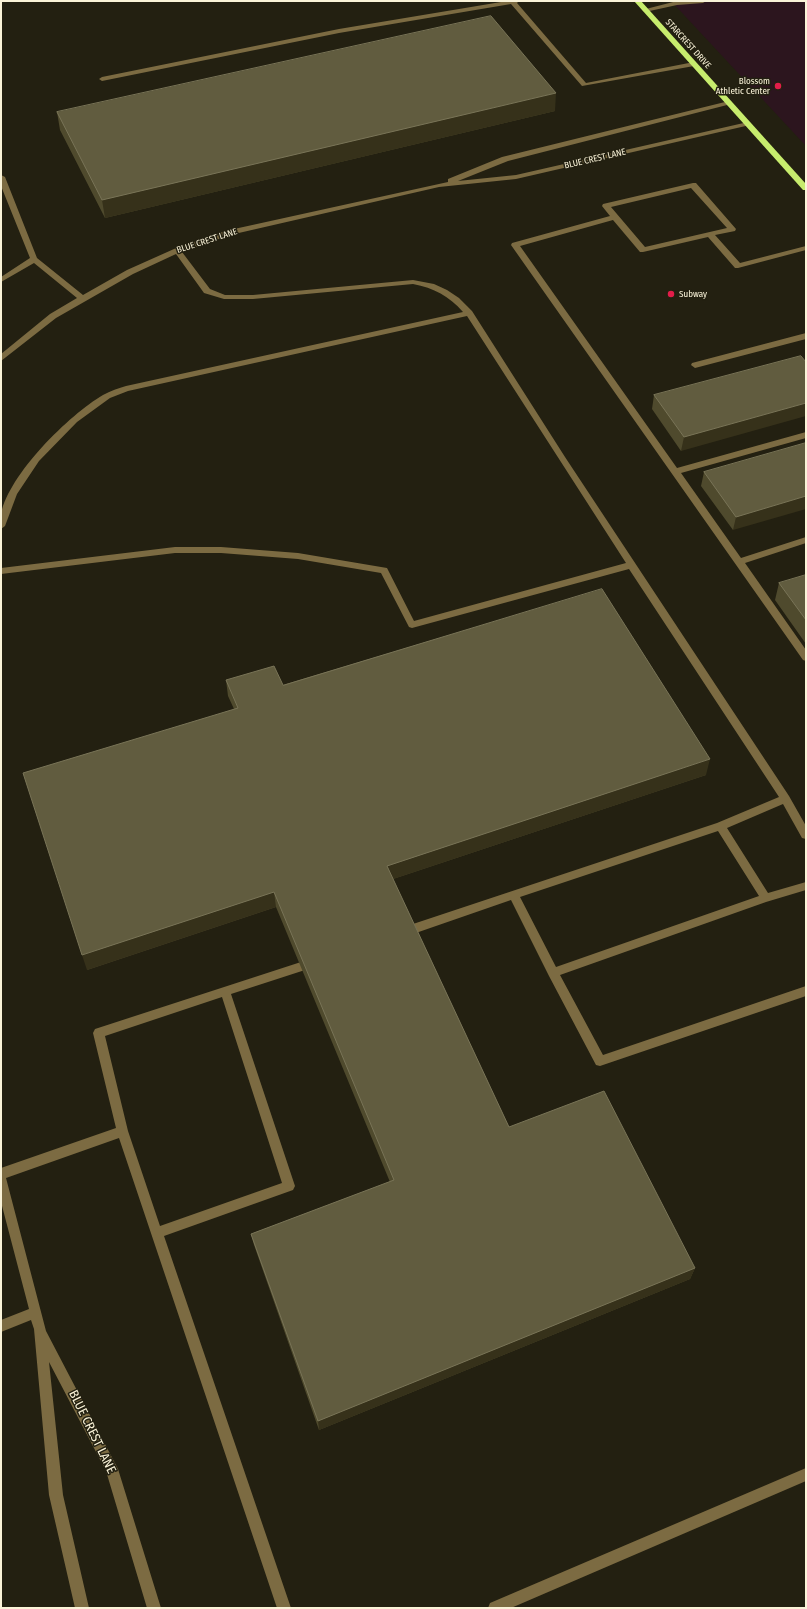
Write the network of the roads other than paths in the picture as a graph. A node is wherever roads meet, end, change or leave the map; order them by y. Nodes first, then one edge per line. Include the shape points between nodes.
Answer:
1 (514, 1) edge
2 (637, 1) edge
3 (703, 1) edge
4 (645, 10) junction
5 (694, 64) junction
6 (102, 80) dead end
7 (729, 104) junction
8 (748, 124) junction
9 (1, 177) edge
10 (439, 185) junction
11 (806, 188) edge
12 (615, 217) junction
13 (710, 234) junction
14 (806, 248) edge
15 (177, 250) junction
16 (34, 259) junction
17 (1, 280) edge
18 (82, 298) junction
19 (469, 313) junction
20 (806, 336) edge
21 (1, 358) edge
22 (695, 365) dead end
23 (806, 435) edge
24 (675, 472) junction
25 (1, 526) edge
26 (806, 540) edge
27 (738, 562) junction
28 (632, 565) junction
29 (1, 571) edge
30 (806, 657) edge
31 (785, 799) junction
32 (720, 826) junction
33 (806, 835) edge
34 (806, 886) edge
35 (514, 896) junction
36 (766, 898) junction
37 (410, 930) edge
38 (301, 966) edge
39 (553, 974) junction
40 (225, 991) junction
41 (806, 991) edge
42 (122, 1131) junction
43 (1, 1174) edge
44 (1, 1179) edge
45 (157, 1233) junction
46 (35, 1312) junction
47 (1, 1326) edge
48 (40, 1329) junction
49 (806, 1474) edge
50 (82, 1608) edge
51 (154, 1608) edge
52 (284, 1608) edge
53 (495, 1608) edge

1 - 5 street via 584,85
1 - 6 street via 339,31
2 - 4 main road, STARCREST DRIVE
3 - 4 street via 677,3
4 - 5 main road, STARCREST DRIVE
5 - 7 main road, STARCREST DRIVE
7 - 8 main road, STARCREST DRIVE
7 - 10 street, BLUE CREST LANE via 504,159
8 - 10 street, BLUE CREST LANE via 516,177
8 - 11 main road, STARCREST DRIVE
9 - 16 street
10 - 15 street, BLUE CREST LANE via 228,233
12 - 13 street via 643,250
12 - 13 street via 606,206 693,185 732,229
12 - 24 street via 515,245
13 - 14 street via 738,266
15 - 18 street, BLUE CREST LANE
15 - 19 street via 207,291 224,297 252,297 413,282 433,285 448,293
16 - 17 street
16 - 18 street
18 - 21 street, BLUE CREST LANE via 53,316
19 - 25 street via 126,389 107,396 74,420 36,459 12,492
19 - 28 street
20 - 22 street
23 - 24 street
24 - 27 street
26 - 27 street
27 - 30 street
28 - 29 street via 412,625 384,570 298,556 222,550 175,550
28 - 31 street
31 - 32 street
31 - 33 street
32 - 35 street
32 - 36 street
34 - 36 street
35 - 37 street
35 - 39 street
36 - 39 street
38 - 40 street
39 - 41 street via 600,1061
40 - 42 street via 99,1033
40 - 45 street via 289,1186
42 - 43 street
42 - 45 street
44 - 46 street, BLUE CREST LANE
45 - 52 street
46 - 47 street
46 - 48 street, BLUE CREST LANE
48 - 50 street, BLUE CREST LANE via 56,1496
48 - 51 street, BLUE CREST LANE via 112,1469
49 - 53 street

